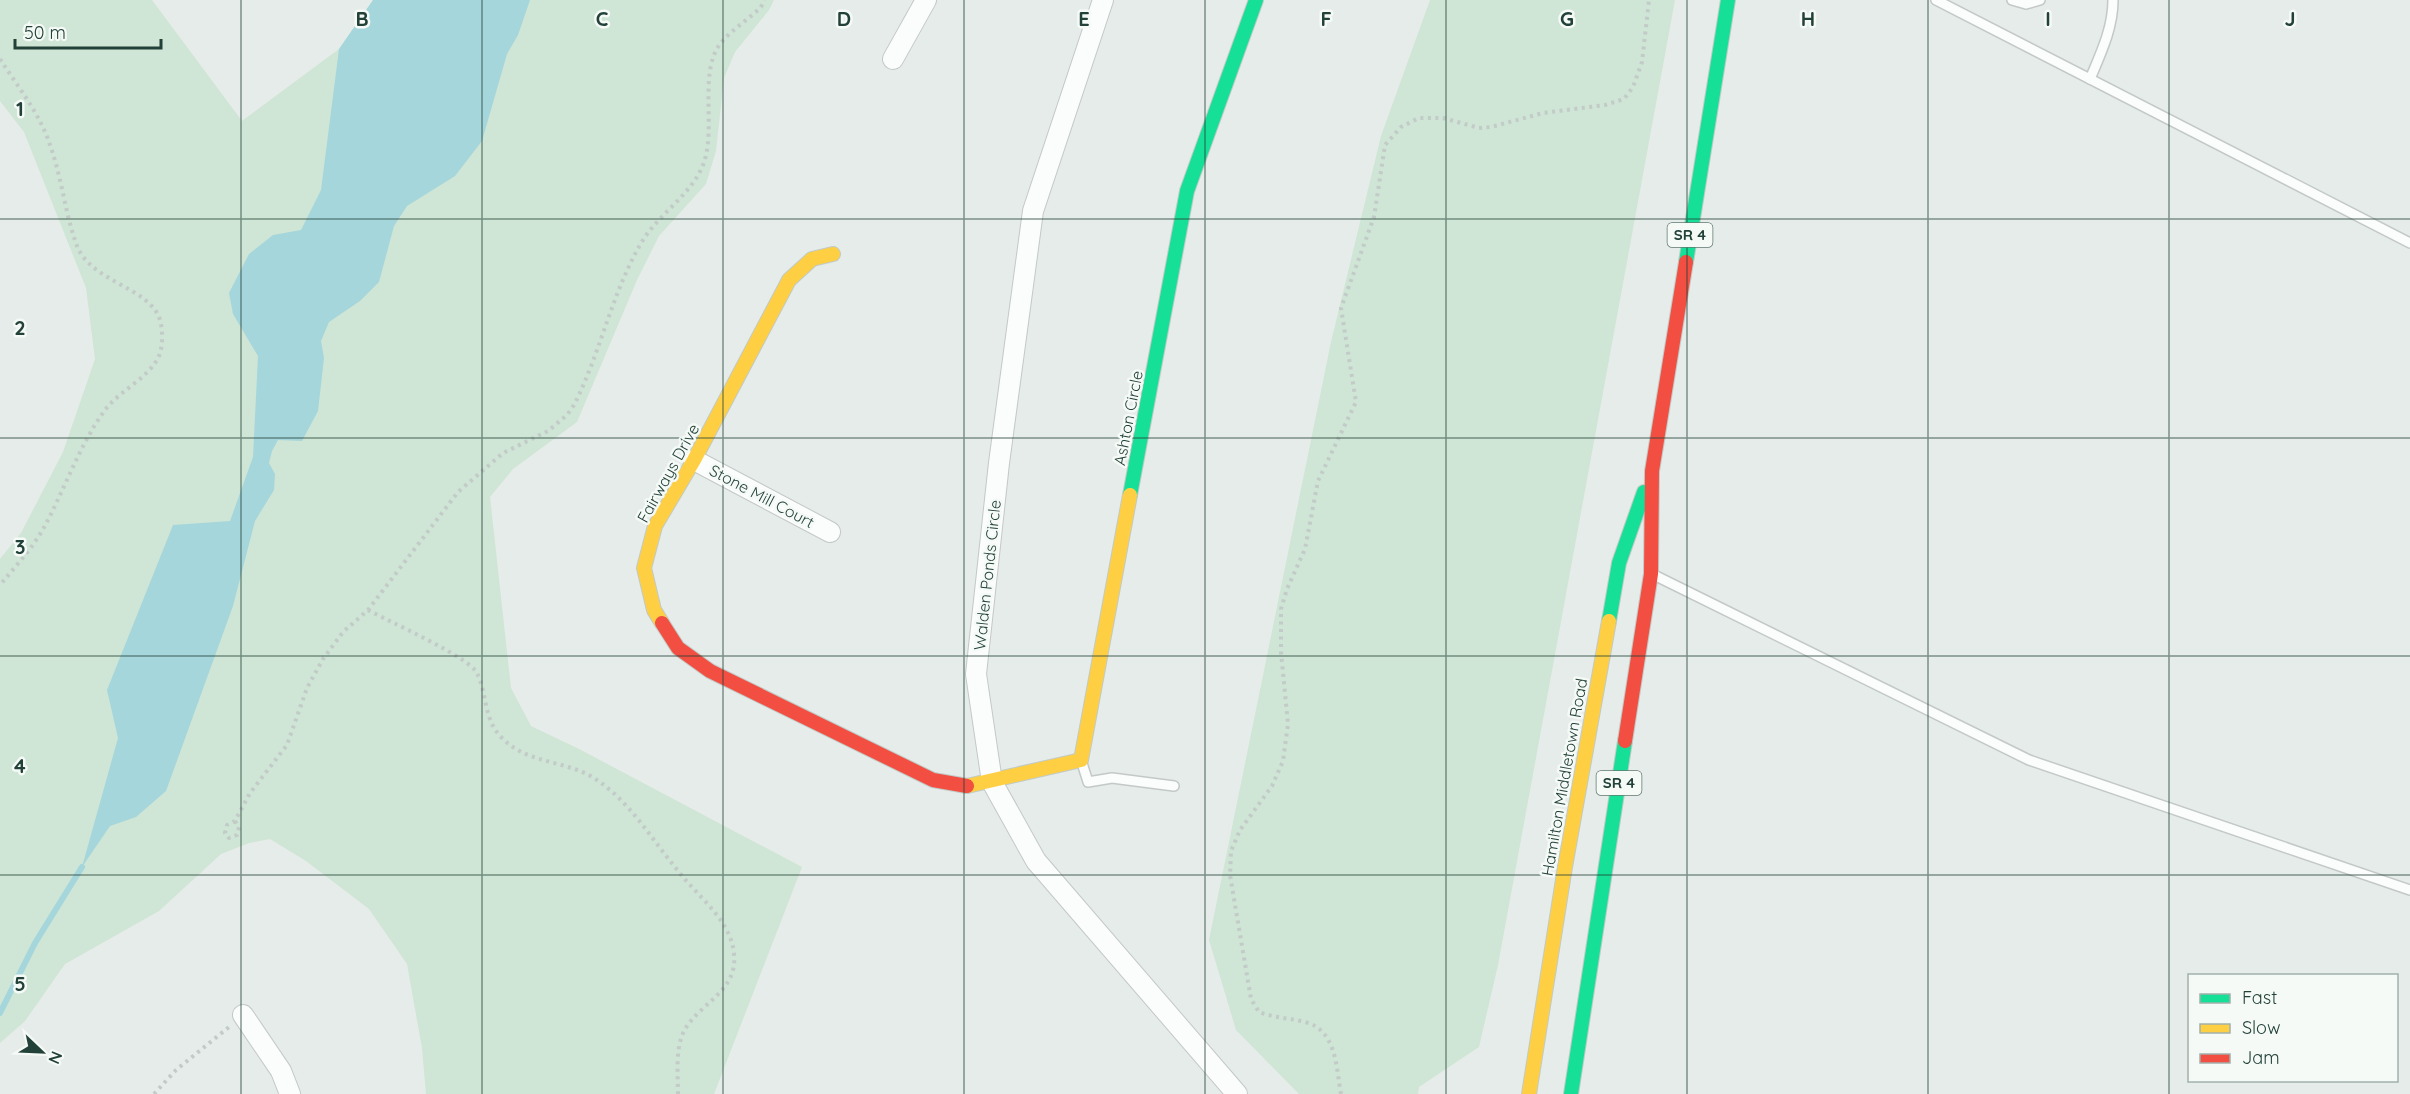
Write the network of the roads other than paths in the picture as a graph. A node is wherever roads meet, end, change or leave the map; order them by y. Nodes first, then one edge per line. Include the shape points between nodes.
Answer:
1 (926, 0) edge
2 (1103, 0) edge
3 (1256, 0) edge
4 (1728, 0) edge
5 (1936, 0) edge
6 (2012, 0) edge
7 (2040, 0) edge
8 (2113, 0) edge
9 (892, 59) dead end
10 (2090, 79) junction
11 (2410, 243) edge
12 (833, 254) dead end
13 (694, 460) junction
14 (1652, 471) junction
15 (830, 532) dead end
16 (1652, 574) junction
17 (1081, 760) junction
18 (992, 782) junction
19 (1174, 786) dead end
20 (2410, 890) edge
21 (243, 1015) road end
22 (1226, 1089) edge
23 (290, 1094) edge
24 (1249, 1094) edge
25 (1529, 1094) edge
26 (1571, 1094) edge

1 - 9 street
2 - 18 street, Walden Ponds Circle via 1033,211 976,674
3 - 17 main road, Ashton Circle via 1187,191
4 - 14 main road, Hamilton Middletown Road / SR 4
5 - 10 lane
6 - 7 lane via 2026,4
8 - 10 lane via 2113,15
10 - 11 lane
12 - 13 main road, Fairways Drive via 812,260 789,280
13 - 15 street, Stone Mill Court
13 - 18 main road, Fairways Drive via 655,526 644,568 654,610 678,648 710,671 933,780 965,786
14 - 16 main road, Hamilton Middletown Road / SR 4
14 - 25 main road, Hamilton Middletown Road / SR 4 via 1618,563
16 - 20 lane via 2029,760
16 - 26 main road, Hamilton Middletown Road / SR 4
17 - 18 main road
17 - 19 lane via 1088,782 1112,778
18 - 22 street, Walden Ponds Circle via 1036,861
21 - 23 street via 281,1071
22 - 24 street, Walden Ponds Circle

